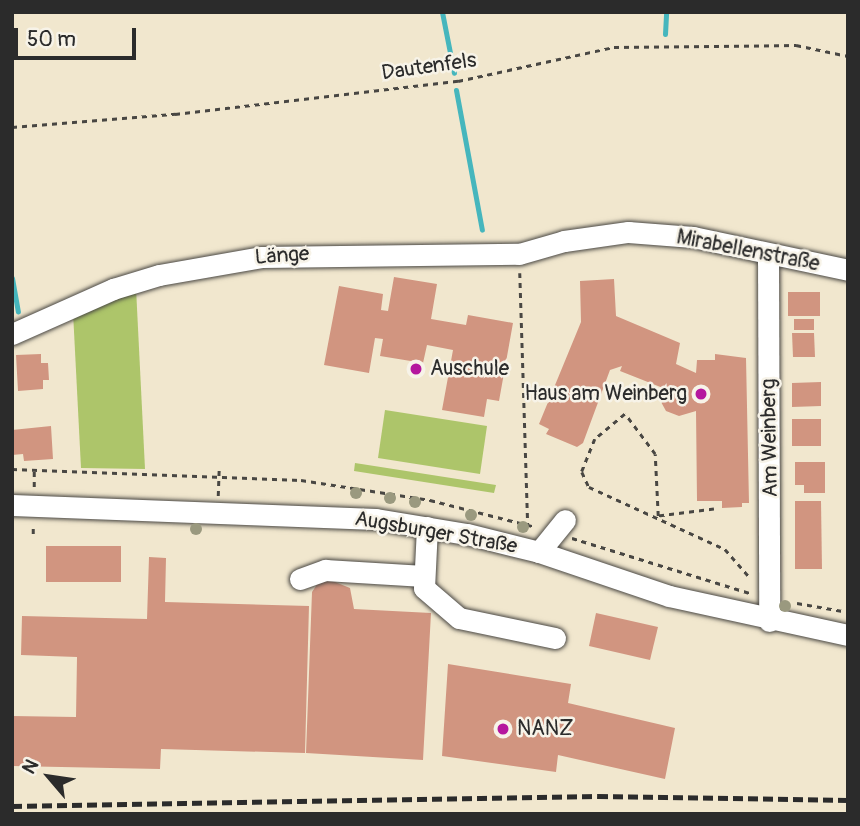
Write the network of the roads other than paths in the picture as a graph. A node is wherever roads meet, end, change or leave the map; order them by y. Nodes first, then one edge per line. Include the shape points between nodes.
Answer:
1 (564, 241) joint
2 (768, 255) junction
3 (848, 270) edge
4 (12, 334) edge
5 (12, 505) edge
6 (428, 527) junction
7 (560, 527) road end
8 (539, 552) junction
9 (424, 576) junction
10 (300, 579) dead end
11 (759, 619) junction
12 (848, 635) edge
13 (555, 638) dead end

1 - 2 street, Mirabellenstraße via 628,232 693,237
1 - 4 street, Länge via 519,254 329,253 209,264 113,289
2 - 3 street, Mirabellenstraße
2 - 11 street, Am Weinberg
5 - 6 street, Augsburger Straße via 218,509 376,519
6 - 8 street, Augsburger Straße
6 - 9 street
7 - 8 street
8 - 11 street, Augsburger Straße
9 - 10 street via 325,570
9 - 13 street via 424,588 458,618
11 - 12 street, Augsburger Straße

